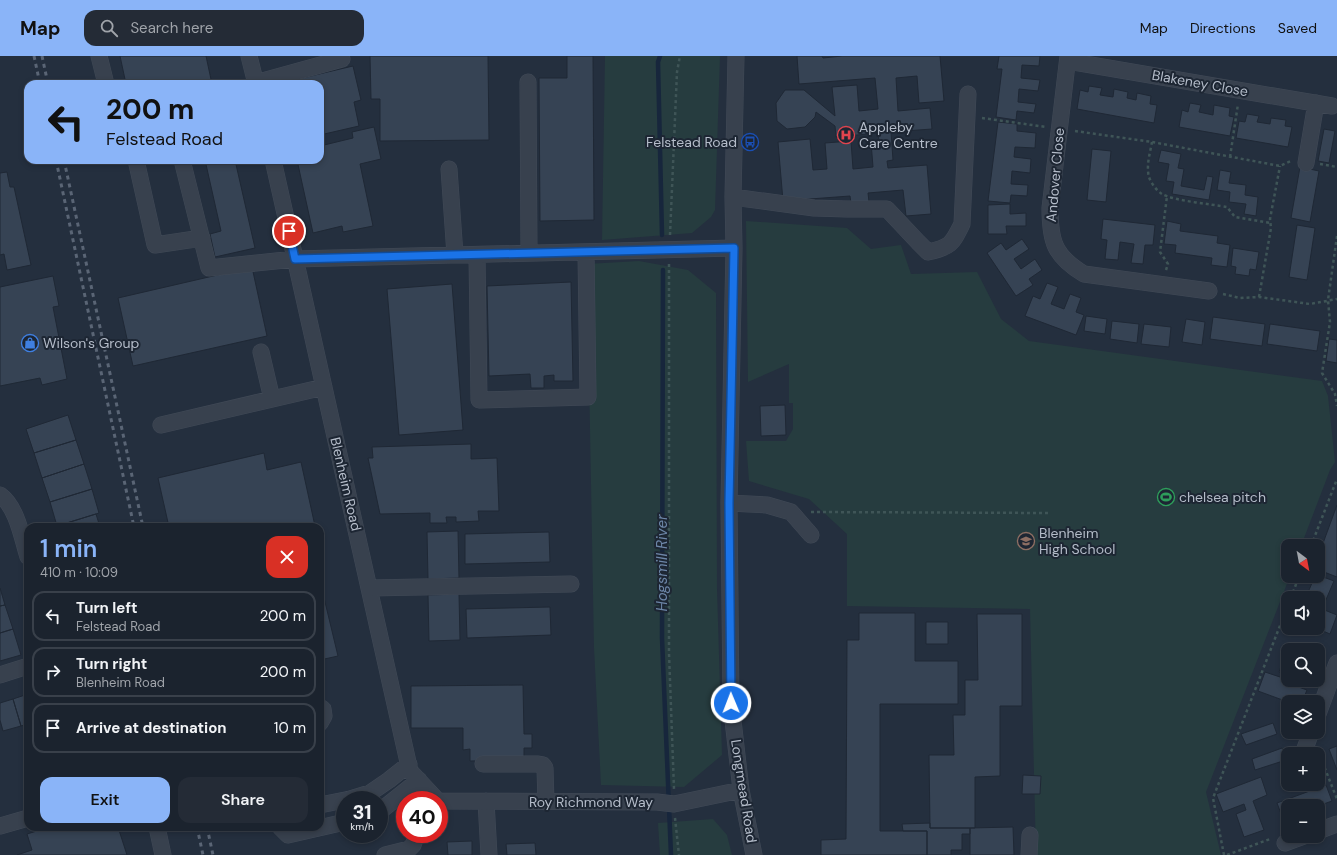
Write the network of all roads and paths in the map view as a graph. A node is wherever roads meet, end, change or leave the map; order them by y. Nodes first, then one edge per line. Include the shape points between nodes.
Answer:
1 (99, 56) edge
2 (249, 56) edge
3 (680, 56) edge
4 (736, 56) edge
5 (1068, 58) edge
6 (342, 59) dead end
7 (105, 80) edge
8 (255, 80) edge
9 (270, 80) edge
10 (528, 82) dead end
11 (1240, 90) junction
12 (968, 94) dead end
13 (1316, 103) junction
14 (1332, 106) dead end
15 (967, 116) junction
16 (1059, 129) junction
17 (1152, 142) junction
18 (1230, 157) junction
19 (1306, 163) junction
20 (137, 164) edge
21 (183, 164) edge
22 (274, 164) edge
23 (1280, 166) junction
24 (1337, 167) edge
25 (449, 169) dead end
26 (1168, 196) junction
27 (733, 197) junction
28 (1270, 223) junction
29 (1337, 236) edge
30 (202, 238) junction
31 (734, 248) junction
32 (669, 250) junction
33 (586, 252) junction
34 (529, 253) junction
35 (477, 254) junction
36 (455, 255) junction
37 (295, 259) junction
38 (1162, 284) junction
39 (1209, 291) joint
40 (1259, 297) junction
41 (1337, 299) edge
42 (1328, 300) junction
43 (261, 352) dead end
44 (324, 387) junction
45 (1336, 394) edge
46 (272, 399) junction
47 (1337, 406) edge
48 (161, 425) dead end
49 (1337, 479) edge
50 (0, 495) edge
51 (729, 503) junction
52 (791, 512) junction
53 (1048, 513) dead end
54 (811, 535) dead end
55 (1314, 539) edge
56 (24, 544) edge
57 (570, 584) dead end
58 (370, 588) junction
59 (1281, 623) edge
60 (1337, 663) edge
61 (24, 667) edge
62 (0, 675) edge
63 (1325, 695) edge
64 (409, 764) junction
65 (483, 764) dead end
66 (1325, 769) edge
67 (740, 790) junction
68 (373, 791) edge
69 (427, 791) edge
70 (448, 797) edge
71 (1337, 800) edge
72 (486, 801) junction
73 (336, 802) edge
74 (546, 802) junction
75 (324, 804) edge
76 (674, 804) junction
77 (24, 819) edge
78 (336, 824) edge
79 (1337, 824) edge
80 (0, 826) edge
81 (324, 827) edge
82 (1325, 828) edge
83 (158, 831) edge
84 (284, 831) edge
85 (306, 831) edge
86 (1030, 835) dead end
87 (1281, 837) edge
88 (413, 843) edge
89 (163, 855) edge
90 (385, 855) edge
91 (489, 855) edge
92 (679, 855) edge
93 (754, 855) edge
94 (1030, 855) edge
95 (1224, 855) edge
96 (1228, 855) edge

1 - 7 street
2 - 8 street
3 - 32 path via 677,72
4 - 27 street, Longmead Road
5 - 11 street, Blakeney Close
5 - 16 street, Andover Close
6 - 9 street
10 - 34 street
11 - 13 street, Blakeney Close
11 - 18 path
12 - 15 street
13 - 14 street, Blakeney Close
13 - 19 street
15 - 16 path
15 - 27 street via 962,224 954,242 941,249 928,252 887,209 814,208
16 - 17 path
16 - 38 street, Andover Close via 1050,224 1052,240 1060,254 1070,266 1084,274
17 - 18 path
17 - 26 path via 1149,176 1154,186
18 - 23 path
19 - 23 path via 1289,160
19 - 24 path
20 - 30 street via 156,246
21 - 30 street
22 - 37 street, Blenheim Road
23 - 28 path
25 - 36 street
26 - 28 path via 1226,207 1235,217
26 - 38 path via 1160,252 1168,264
27 - 31 street, Longmead Road
28 - 40 path
29 - 42 path
30 - 37 street via 209,268
31 - 32 street
31 - 51 street, Longmead Road
32 - 33 street
32 - 76 path via 669,654
33 - 34 street
33 - 35 street via 588,397 479,400
34 - 35 street
35 - 36 street
36 - 37 street
37 - 44 street, Blenheim Road
38 - 39 street, Andover Close
39 - 40 path via 1240,298
40 - 42 path via 1310,304
41 - 42 path
42 - 45 path via 1330,322 1322,373
43 - 46 street
44 - 46 street
44 - 58 street, Blenheim Road
45 - 47 path
46 - 48 street
49 - 55 path
50 - 56 street via 8,501 13,510
51 - 52 street via 767,505
51 - 67 street, Longmead Road via 731,703
52 - 53 path
52 - 54 street
57 - 58 street
58 - 64 street, Blenheim Road
59 - 95 path via 1213,798
60 - 63 street
61 - 62 street
64 - 68 street
64 - 69 street, Blenheim Road via 410,771
65 - 74 street via 542,765 545,768
66 - 71 path
67 - 76 street, Roy Richmond Way
67 - 93 street, Longmead Road
70 - 72 street, Roy Richmond Way
72 - 74 street, Roy Richmond Way
72 - 91 street
73 - 75 street
74 - 76 street, Roy Richmond Way
76 - 92 path
77 - 80 street
78 - 81 street
79 - 82 street
83 - 89 street
84 - 85 street via 288,835
86 - 94 street
87 - 96 path
88 - 90 street via 409,849

